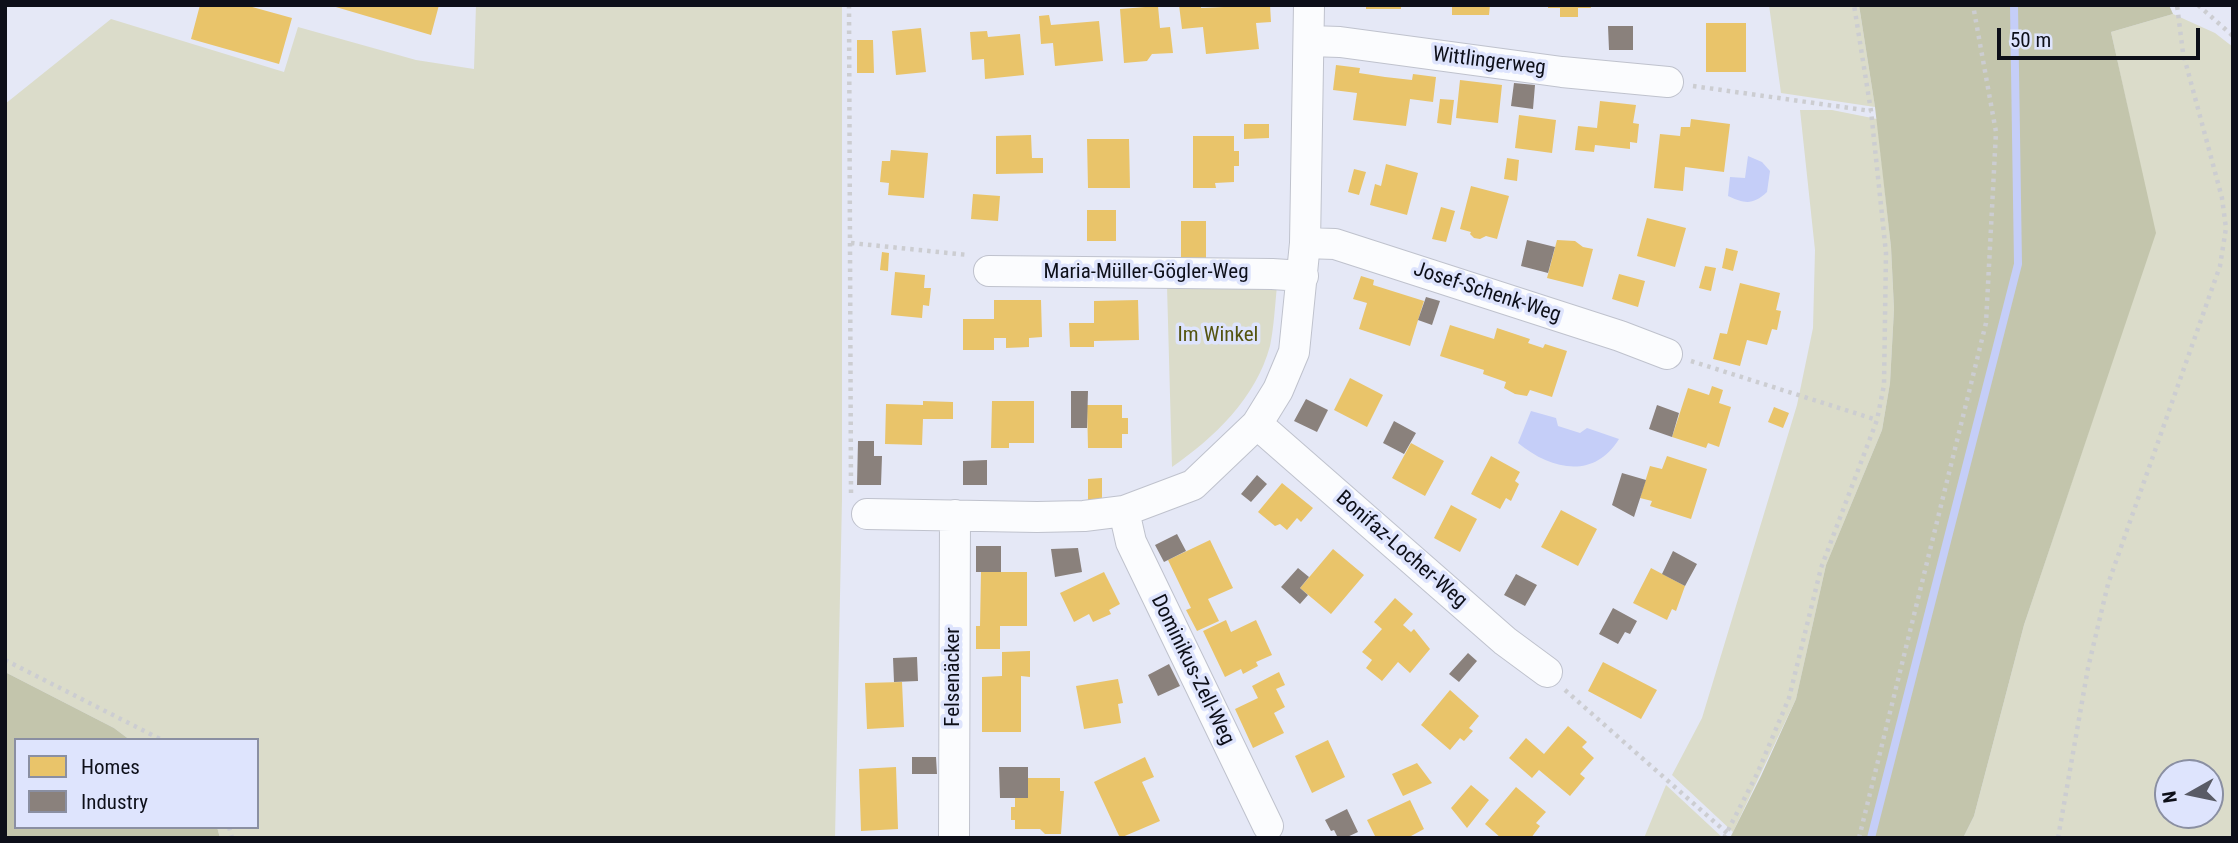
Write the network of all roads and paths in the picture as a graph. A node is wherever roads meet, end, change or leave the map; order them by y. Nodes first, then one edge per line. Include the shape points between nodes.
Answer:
1 (849, 5) edge
2 (1309, 5) edge
3 (1854, 5) edge
4 (1973, 5) edge
5 (2177, 5) edge
6 (2198, 5) edge
7 (2233, 36) edge
8 (1310, 41) junction
9 (1668, 82) joint
10 (1871, 111) junction
11 (851, 243) junction
12 (1305, 243) junction
13 (989, 271) joint
14 (1303, 276) junction
15 (1667, 354) joint
16 (1877, 420) junction
17 (1257, 424) junction
18 (1124, 511) junction
19 (867, 514) joint
20 (955, 515) junction
21 (5, 660) edge
22 (1547, 672) joint
23 (158, 738) edge
24 (1268, 826) dead end
25 (1725, 836) edge
26 (954, 838) edge
27 (1859, 838) edge
28 (2058, 838) edge

1 - 11 path
2 - 8 street
3 - 10 path
4 - 27 path via 1996,132 1986,323
5 - 28 path via 2183,53 2222,198 2225,228 2220,266 2108,584
6 - 7 path
8 - 9 street, Wittlingerweg
8 - 12 street
9 - 10 path
10 - 16 path via 1886,253 1884,385
11 - 13 path via 967,254
11 - 19 path via 851,514
12 - 14 street
12 - 15 street, Josef-Schenk-Weg via 1335,244
13 - 14 street, Maria-Müller-Gögler-Weg
14 - 17 street via 1294,352
15 - 16 path
16 - 25 path via 1821,568 1789,698
17 - 18 street via 1193,485
17 - 22 street, Bonifaz-Locher-Weg via 1505,641
18 - 20 street via 1084,516
18 - 24 street, Dominikus-Zell-Weg via 1131,542
19 - 20 street
20 - 26 street, Felsenäcker
21 - 23 path
22 - 25 path

